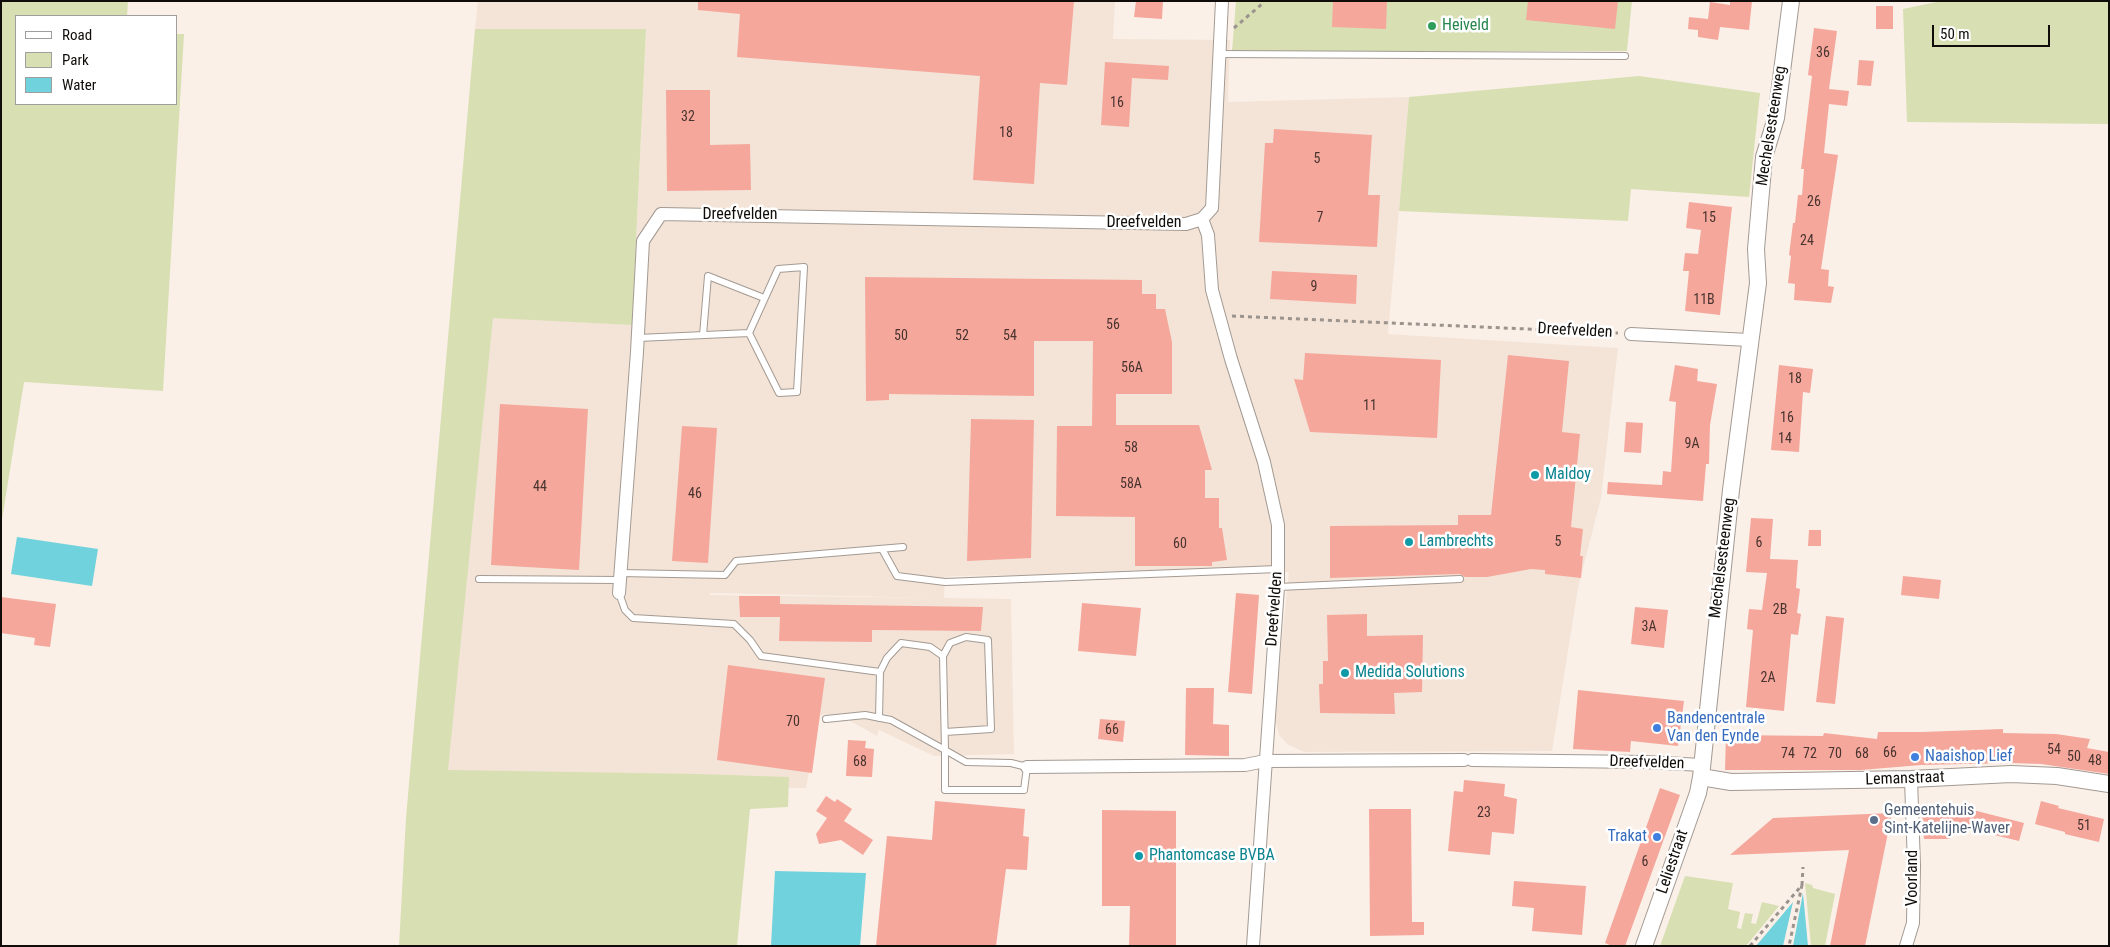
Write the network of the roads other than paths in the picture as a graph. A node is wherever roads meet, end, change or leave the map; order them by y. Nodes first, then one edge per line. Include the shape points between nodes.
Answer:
1 (1222, 1) edge
2 (1791, 1) edge
3 (1219, 54) junction
4 (1625, 56) dead end
5 (1202, 219) junction
6 (764, 298) junction
7 (749, 333) junction
8 (1631, 334) road end
9 (703, 335) junction
10 (638, 338) junction
11 (1749, 340) junction
12 (903, 547) dead end
13 (882, 548) junction
14 (1278, 568) junction
15 (1460, 578) dead end
16 (479, 579) dead end
17 (620, 582) junction
18 (1278, 587) junction
19 (943, 656) junction
20 (880, 672) junction
21 (879, 718) junction
22 (826, 720) dead end
23 (945, 732) junction
24 (945, 750) junction
25 (1265, 761) junction
26 (1027, 767) junction
27 (1701, 771) junction
28 (1911, 779) junction
29 (2109, 784) edge
30 (1253, 946) edge
31 (1644, 946) edge
32 (1906, 946) edge

1 - 3 street, Dreefvelden
2 - 11 street, Mechelsesteenweg via 1776,118 1764,157 1756,249 1758,283
3 - 4 lane
3 - 5 street, Dreefvelden via 1212,208
5 - 10 street, Dreefvelden via 1186,224 661,214 643,241
5 - 14 street, Dreefvelden via 1208,235 1212,290 1273,496 1278,525
6 - 7 lane
6 - 7 lane via 778,269 804,267 797,392 779,393
6 - 9 lane via 708,276
7 - 9 lane
8 - 11 street
9 - 10 lane
10 - 17 street, Dreefvelden
11 - 27 street, Mechelsesteenweg
12 - 13 lane
13 - 14 lane via 897,576 945,582
13 - 17 lane via 736,561 725,574
14 - 18 street, Dreefvelden
15 - 18 lane
16 - 17 lane
17 - 20 lane via 626,610 633,618 734,624 760,656
18 - 25 street, Dreefvelden
19 - 20 lane via 930,647 901,643 887,658
19 - 23 lane
19 - 23 lane via 950,643 966,637 988,640 992,729
20 - 21 lane
21 - 22 lane via 865,716
21 - 24 lane via 891,720
23 - 24 lane
24 - 26 lane via 966,762 1011,763
24 - 26 lane via 945,790 1024,790
25 - 26 street, Dreefvelden via 1245,765
25 - 27 street, Dreefvelden via 1645,762
25 - 30 street
27 - 28 street, Lemanstraat via 1731,782
27 - 31 street, Leliestraat via 1698,793
28 - 29 street, Lemanstraat via 2011,774 2057,776
28 - 32 street, Voorland via 1913,923

